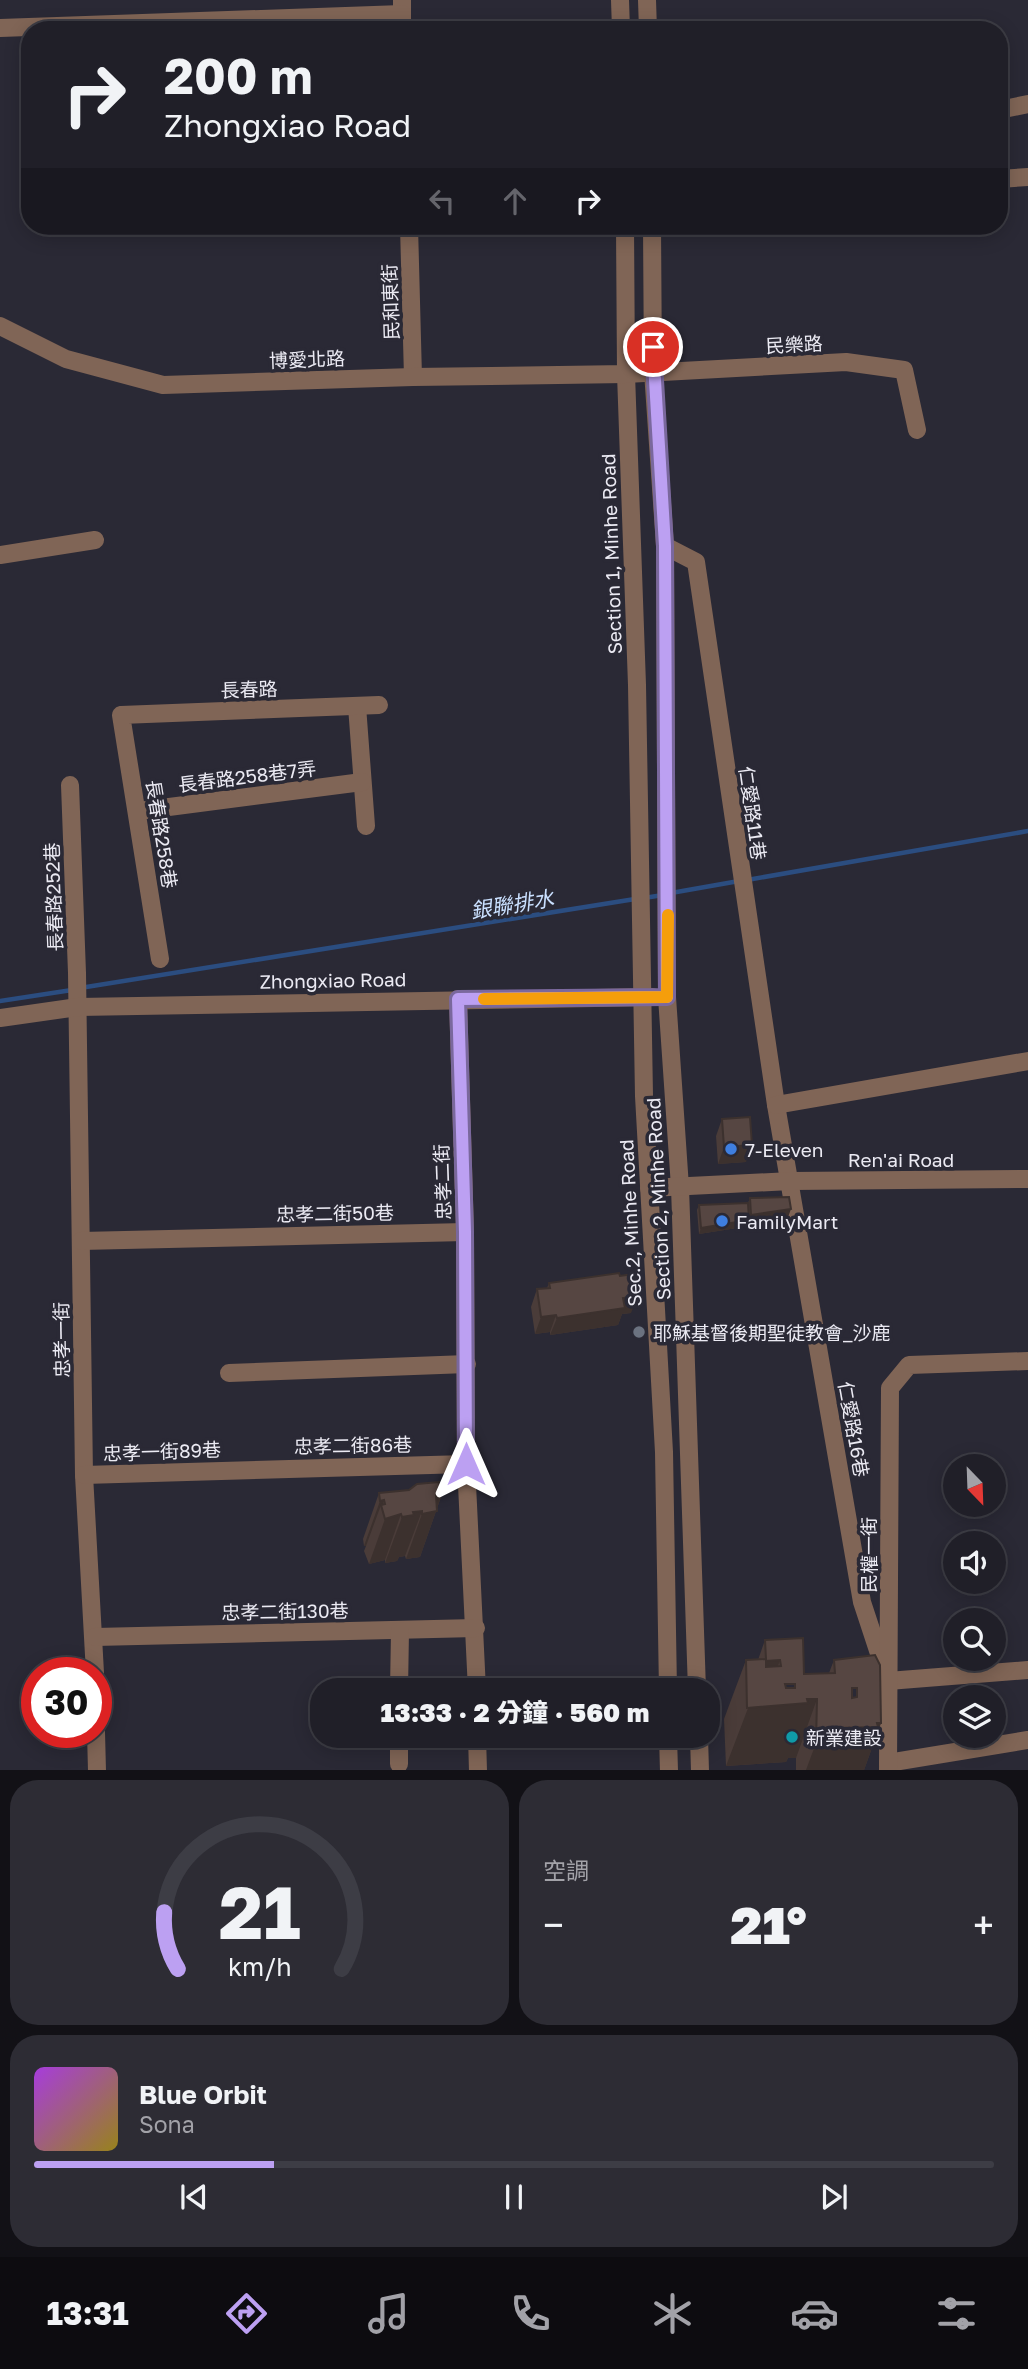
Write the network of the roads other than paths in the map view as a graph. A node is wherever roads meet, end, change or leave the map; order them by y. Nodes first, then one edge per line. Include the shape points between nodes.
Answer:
1 (620, 0) edge
2 (647, 0) edge
3 (402, 15) edge
4 (216, 21) edge
5 (621, 21) edge
6 (648, 21) edge
7 (21, 27) edge
8 (0, 28) edge
9 (1028, 104) edge
10 (1008, 108) edge
11 (1028, 177) edge
12 (1008, 178) edge
13 (409, 235) edge
14 (625, 235) edge
15 (652, 235) edge
16 (0, 326) edge
17 (653, 372) junction
18 (626, 374) junction
19 (414, 377) junction
20 (917, 430) dead end
21 (95, 540) dead end
22 (665, 546) junction
23 (0, 555) edge
24 (637, 685) junction
25 (666, 687) junction
26 (379, 705) dead end
27 (357, 706) junction
28 (121, 715) joint
29 (362, 782) junction
30 (70, 785) dead end
31 (138, 811) junction
32 (366, 826) dead end
33 (160, 959) dead end
34 (642, 997) junction
35 (667, 997) junction
36 (458, 999) junction
37 (78, 1007) junction
38 (0, 1018) edge
39 (1028, 1061) edge
40 (776, 1105) junction
41 (1028, 1180) edge
42 (791, 1181) junction
43 (680, 1187) junction
44 (649, 1188) junction
45 (465, 1232) junction
46 (81, 1241) junction
47 (1028, 1361) edge
48 (467, 1364) junction
49 (229, 1373) dead end
50 (466, 1464) junction
51 (242, 1469) joint
52 (84, 1475) junction
53 (476, 1628) junction
54 (400, 1631) junction
55 (95, 1637) junction
56 (95, 1657) edge
57 (1028, 1670) edge
58 (399, 1678) edge
59 (477, 1678) edge
60 (668, 1678) edge
61 (697, 1678) edge
62 (888, 1681) junction
63 (1028, 1740) edge
64 (96, 1748) edge
65 (399, 1748) edge
66 (477, 1748) edge
67 (668, 1748) edge
68 (699, 1748) edge
69 (399, 1763) dead end
70 (888, 1767) edge
71 (97, 1770) edge
72 (478, 1770) edge
73 (669, 1770) edge
74 (700, 1770) edge

1 - 5 street
2 - 6 street
3 - 4 street
7 - 8 street
9 - 10 street
11 - 12 street
13 - 19 street, 民和東街
14 - 18 street, Section 1, Minhe Road
15 - 17 street
16 - 19 street, 博愛北路 via 66,359 163,385
17 - 18 street, 民樂路
17 - 20 street, 民樂路 via 846,362 904,370
17 - 22 street
18 - 19 street, 博愛北路
18 - 24 street, Section 1, Minhe Road
21 - 23 street
22 - 25 street
22 - 40 street, 仁愛路11巷 via 696,562
24 - 25 street
24 - 34 street, Sec.2, Minhe Road
25 - 35 street, Section 2, Minhe Road
26 - 27 street, 長春路
27 - 28 street, 長春路
27 - 29 street
28 - 31 street, 長春路258巷
29 - 31 street, 長春路258巷7弄
29 - 32 street
30 - 37 street, 長春路252巷
31 - 33 street, 長春路258巷
34 - 35 street, Zhongxiao Road
34 - 36 street, Zhongxiao Road
34 - 44 street, Sec.2, Minhe Road
35 - 43 street, Section 2, Minhe Road
36 - 37 street, Zhongxiao Road
36 - 45 street, 忠孝二街
37 - 38 street, Zhongxiao Road
37 - 46 street, 忠孝一街
39 - 40 street
40 - 42 street, 仁愛路11巷
41 - 42 street, Ren'ai Road
42 - 43 street, Ren'ai Road
42 - 62 street, 仁愛路16巷 via 862,1602
43 - 44 street, Ren'ai Road
43 - 61 street, Section 2, Minhe Road
44 - 60 street, Sec.2, Minhe Road via 664,1452
45 - 46 street, 忠孝二街50巷
45 - 48 street, 忠孝二街
46 - 52 street, 忠孝一街
47 - 62 street, 民權一街 via 909,1365 890,1388
48 - 49 street
48 - 50 street, 忠孝二街
50 - 51 street, 忠孝二街86巷
50 - 53 street, 忠孝二街
51 - 52 street, 忠孝一街89巷
52 - 55 street, 忠孝一街
53 - 54 street, 忠孝二街130巷
53 - 59 street, 忠孝二街
54 - 55 street, 忠孝二街130巷
54 - 58 street
55 - 56 street, 忠孝一街
57 - 62 street
62 - 70 street, 民權一街
63 - 70 street, 民權一街
64 - 71 street
65 - 69 street
66 - 72 street
67 - 73 street
68 - 74 street

